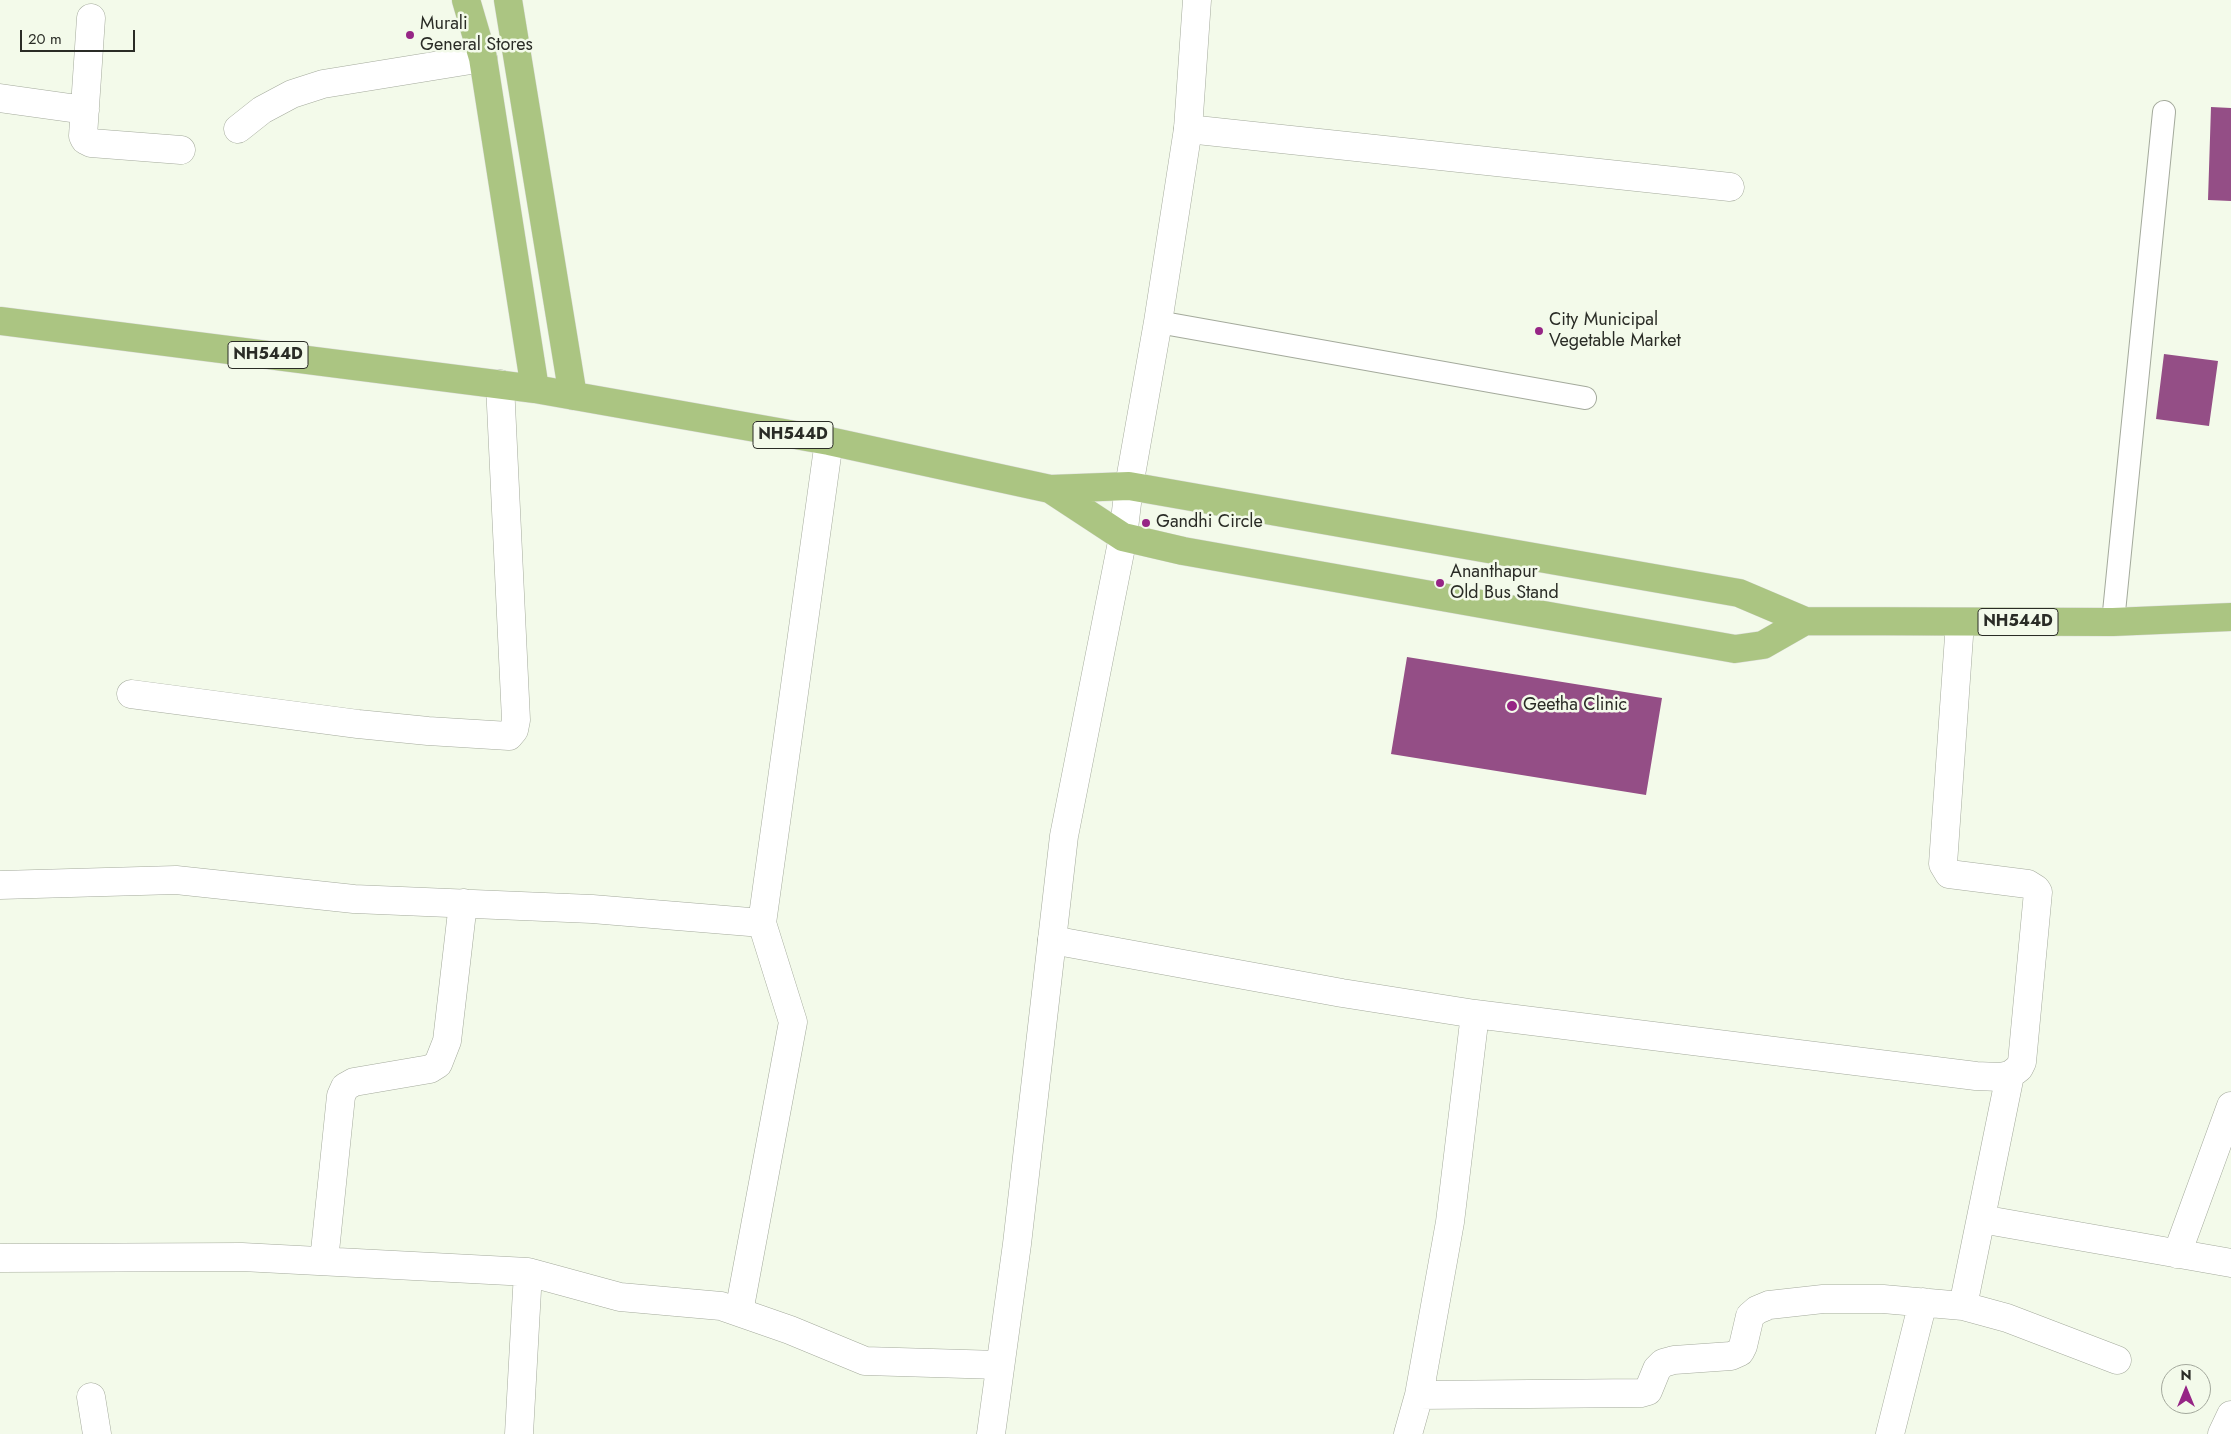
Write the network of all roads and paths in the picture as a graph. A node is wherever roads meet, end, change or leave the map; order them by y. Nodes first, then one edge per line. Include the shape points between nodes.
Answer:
1 (466, 0) edge
2 (508, 0) edge
3 (1197, 0) edge
4 (92, 18) dead end
5 (483, 58) junction
6 (0, 98) edge
7 (85, 110) junction
8 (2164, 112) dead end
9 (238, 129) dead end
10 (1188, 129) junction
11 (181, 150) dead end
12 (1730, 187) dead end
13 (0, 321) edge
14 (1158, 322) junction
15 (500, 384) junction
16 (535, 389) junction
17 (573, 396) junction
18 (1585, 398) dead end
19 (829, 441) junction
20 (1129, 486) junction
21 (1050, 489) junction
22 (1123, 537) junction
23 (2231, 617) edge
24 (1805, 621) junction
25 (1960, 622) junction
26 (2113, 622) junction
27 (131, 694) dead end
28 (0, 885) edge
29 (463, 903) junction
30 (762, 924) junction
31 (1052, 940) junction
32 (1475, 1014) junction
33 (2010, 1075) junction
34 (2231, 1106) edge
35 (1981, 1219) junction
36 (2177, 1254) junction
37 (0, 1258) edge
38 (324, 1261) junction
39 (2231, 1263) edge
40 (528, 1272) junction
41 (1923, 1302) junction
42 (1963, 1306) junction
43 (739, 1312) junction
44 (2117, 1360) dead end
45 (999, 1365) junction
46 (1419, 1395) junction
47 (91, 1397) dead end
48 (2231, 1415) edge
49 (97, 1434) edge
50 (519, 1434) edge
51 (991, 1434) edge
52 (1408, 1434) edge
53 (1890, 1434) edge
54 (2222, 1434) edge

1 - 5 highway
2 - 17 highway
3 - 10 street
4 - 7 street
5 - 9 street via 323,84 292,94 262,110
5 - 16 highway
6 - 7 street
7 - 11 street via 83,136 87,143
8 - 26 lane
10 - 12 street
10 - 14 street
13 - 15 highway, NH544D
14 - 18 lane
14 - 20 street
15 - 16 highway, NH544D
15 - 27 street via 516,720 509,736 428,731
16 - 17 highway, NH544D
17 - 19 highway, NH544D
19 - 21 highway, NH544D
19 - 30 street
20 - 21 highway, NH544D
20 - 22 street
20 - 24 highway, NH544D via 1739,593
21 - 22 highway, NH544D
22 - 24 highway, NH544D via 1184,552 1735,649 1763,645
22 - 31 street via 1064,836
23 - 26 highway, NH544D
24 - 25 highway, NH544D
25 - 26 highway, NH544D
25 - 33 street via 1943,864 1949,874 2028,884 2038,892 2022,1062
28 - 29 street via 176,880 354,899
29 - 30 street via 592,909
29 - 38 street via 447,1041 438,1064 430,1069 354,1082 345,1087 341,1096
30 - 43 street via 793,1022
31 - 32 street
31 - 45 street via 1017,1244
32 - 33 street via 1976,1076
32 - 46 street via 1450,1222
33 - 35 street
34 - 36 street
35 - 36 street
35 - 42 street
36 - 39 street
37 - 38 street via 242,1257
38 - 40 street
40 - 43 street via 620,1297 721,1306
40 - 50 street
41 - 42 street
41 - 46 street via 1822,1299 1769,1305 1750,1316 1740,1352 1731,1356 1663,1363 1657,1368 1648,1391 1641,1393
41 - 53 street
42 - 44 street via 2007,1318
43 - 45 street via 865,1361
45 - 51 street
46 - 52 street
47 - 49 street
48 - 54 street

